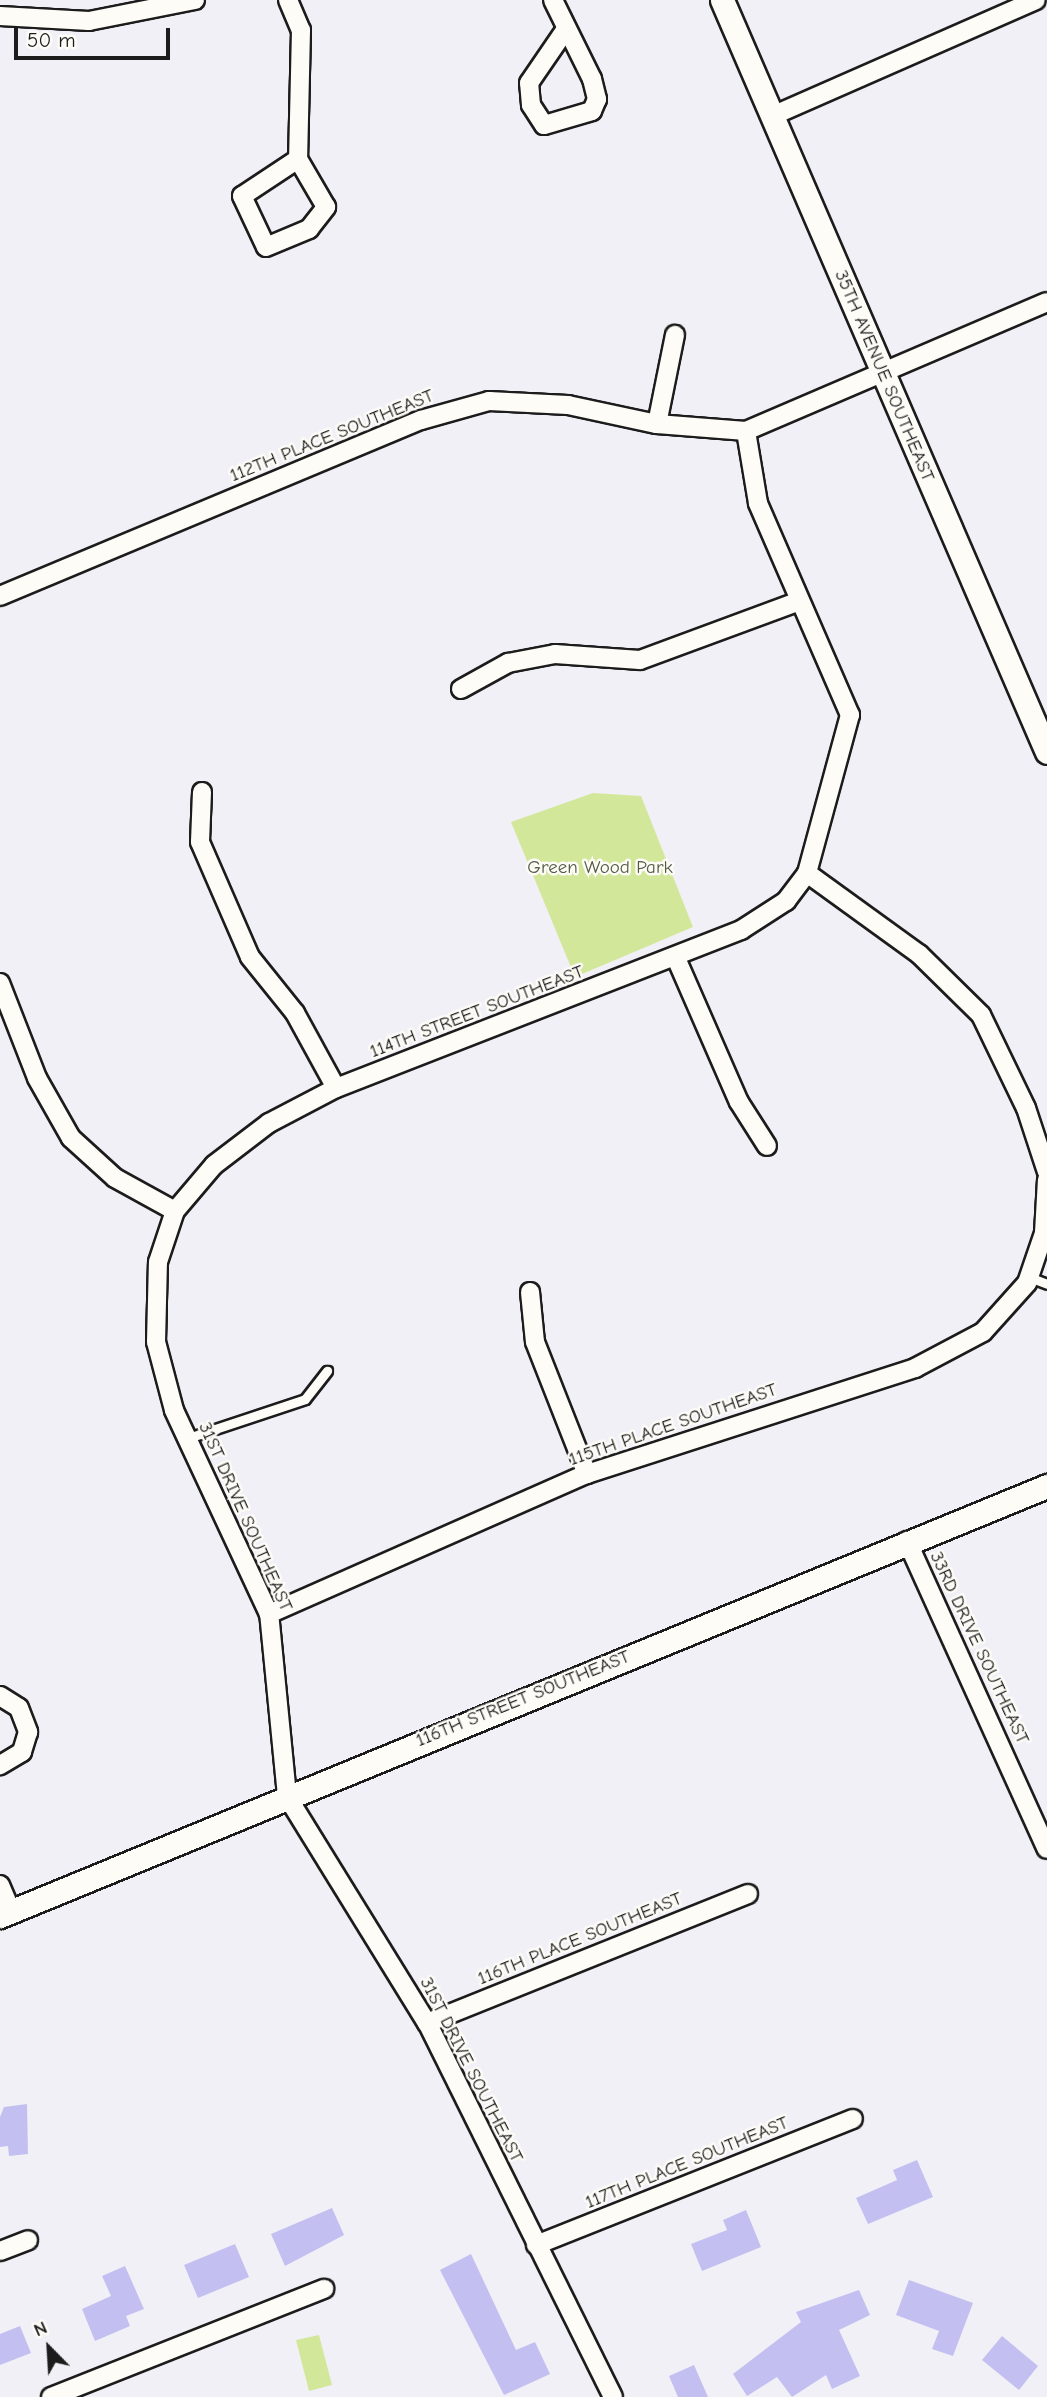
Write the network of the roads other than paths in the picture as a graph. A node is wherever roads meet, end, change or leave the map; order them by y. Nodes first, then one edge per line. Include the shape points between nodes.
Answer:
1 (195, 0) edge
2 (288, 0) edge
3 (553, 0) edge
4 (722, 0) edge
5 (1035, 0) edge
6 (0, 16) edge
7 (566, 29) junction
8 (772, 116) junction
9 (298, 159) junction
10 (1047, 302) edge
11 (675, 335) dead end
12 (881, 372) junction
13 (657, 424) junction
14 (746, 431) junction
15 (0, 596) edge
16 (797, 602) junction
17 (461, 689) dead end
18 (1047, 752) edge
19 (202, 792) dead end
20 (807, 873) junction
21 (676, 958) junction
22 (0, 983) edge
23 (336, 1088) junction
24 (767, 1146) dead end
25 (1047, 1172) edge
26 (1047, 1180) edge
27 (175, 1211) junction
28 (1045, 1226) edge
29 (1029, 1277) junction
30 (1047, 1284) edge
31 (530, 1292) dead end
32 (327, 1371) dead end
33 (188, 1438) junction
34 (587, 1474) junction
35 (1047, 1486) edge
36 (907, 1541) junction
37 (269, 1614) junction
38 (0, 1696) edge
39 (0, 1765) edge
40 (287, 1796) junction
41 (1047, 1849) edge
42 (0, 1885) edge
43 (748, 1894) dead end
44 (6, 1913) edge
45 (427, 2023) junction
46 (853, 2119) dead end
47 (27, 2240) dead end
48 (536, 2245) junction
49 (0, 2251) edge
50 (324, 2289) dead end
51 (51, 2397) edge
52 (613, 2397) edge

1 - 6 street via 89,20
2 - 9 street via 301,30
3 - 7 street
4 - 8 street, 35TH AVENUE SOUTHEAST
5 - 8 street
7 - 7 street via 529,83 531,105 544,125 592,111 597,99
8 - 12 street, 35TH AVENUE SOUTHEAST
9 - 9 street via 242,196 266,247 309,229 326,207
10 - 12 street, 112TH PLACE SOUTHEAST
11 - 13 street
12 - 14 street, 112TH PLACE SOUTHEAST
12 - 18 street, 35TH AVENUE SOUTHEAST
13 - 14 street, 112TH PLACE SOUTHEAST
13 - 15 street, 112TH PLACE SOUTHEAST via 568,405 489,401 421,420
14 - 16 street via 758,503
16 - 17 street via 640,660 555,654 508,663
16 - 20 street via 850,715
19 - 23 street via 201,842 250,957 295,1013
20 - 21 street, 114TH STREET SOUTHEAST via 786,901 741,930
20 - 25 street via 919,954 981,1016 1026,1108
21 - 23 street, 114TH STREET SOUTHEAST
21 - 24 street via 739,1102
22 - 27 street via 37,1078 71,1138 115,1178
23 - 27 street, 114TH STREET SOUTHEAST via 269,1123 214,1165
26 - 28 street, 115TH PLACE SOUTHEAST
27 - 33 street, 31ST DRIVE SOUTHEAST via 158,1262 156,1342
28 - 29 street, 115TH PLACE SOUTHEAST
29 - 30 lane
29 - 34 street, 115TH PLACE SOUTHEAST via 983,1332 915,1367
31 - 34 street via 536,1342
32 - 33 lane via 305,1399
33 - 37 street, 31ST DRIVE SOUTHEAST
34 - 37 street, 115TH PLACE SOUTHEAST
35 - 36 street, 116TH STREET SOUTHEAST
36 - 40 street, 116TH STREET SOUTHEAST
36 - 41 street, 33RD DRIVE SOUTHEAST
37 - 40 street, 31ST DRIVE SOUTHEAST
38 - 39 street via 19,1708 28,1732 22,1752
40 - 44 street, 116TH STREET SOUTHEAST
40 - 45 street, 31ST DRIVE SOUTHEAST
42 - 44 street
43 - 45 street, 116TH PLACE SOUTHEAST
45 - 48 street, 31ST DRIVE SOUTHEAST
46 - 48 street, 117TH PLACE SOUTHEAST
47 - 49 street
48 - 52 street, 31ST DRIVE SOUTHEAST
50 - 51 street

